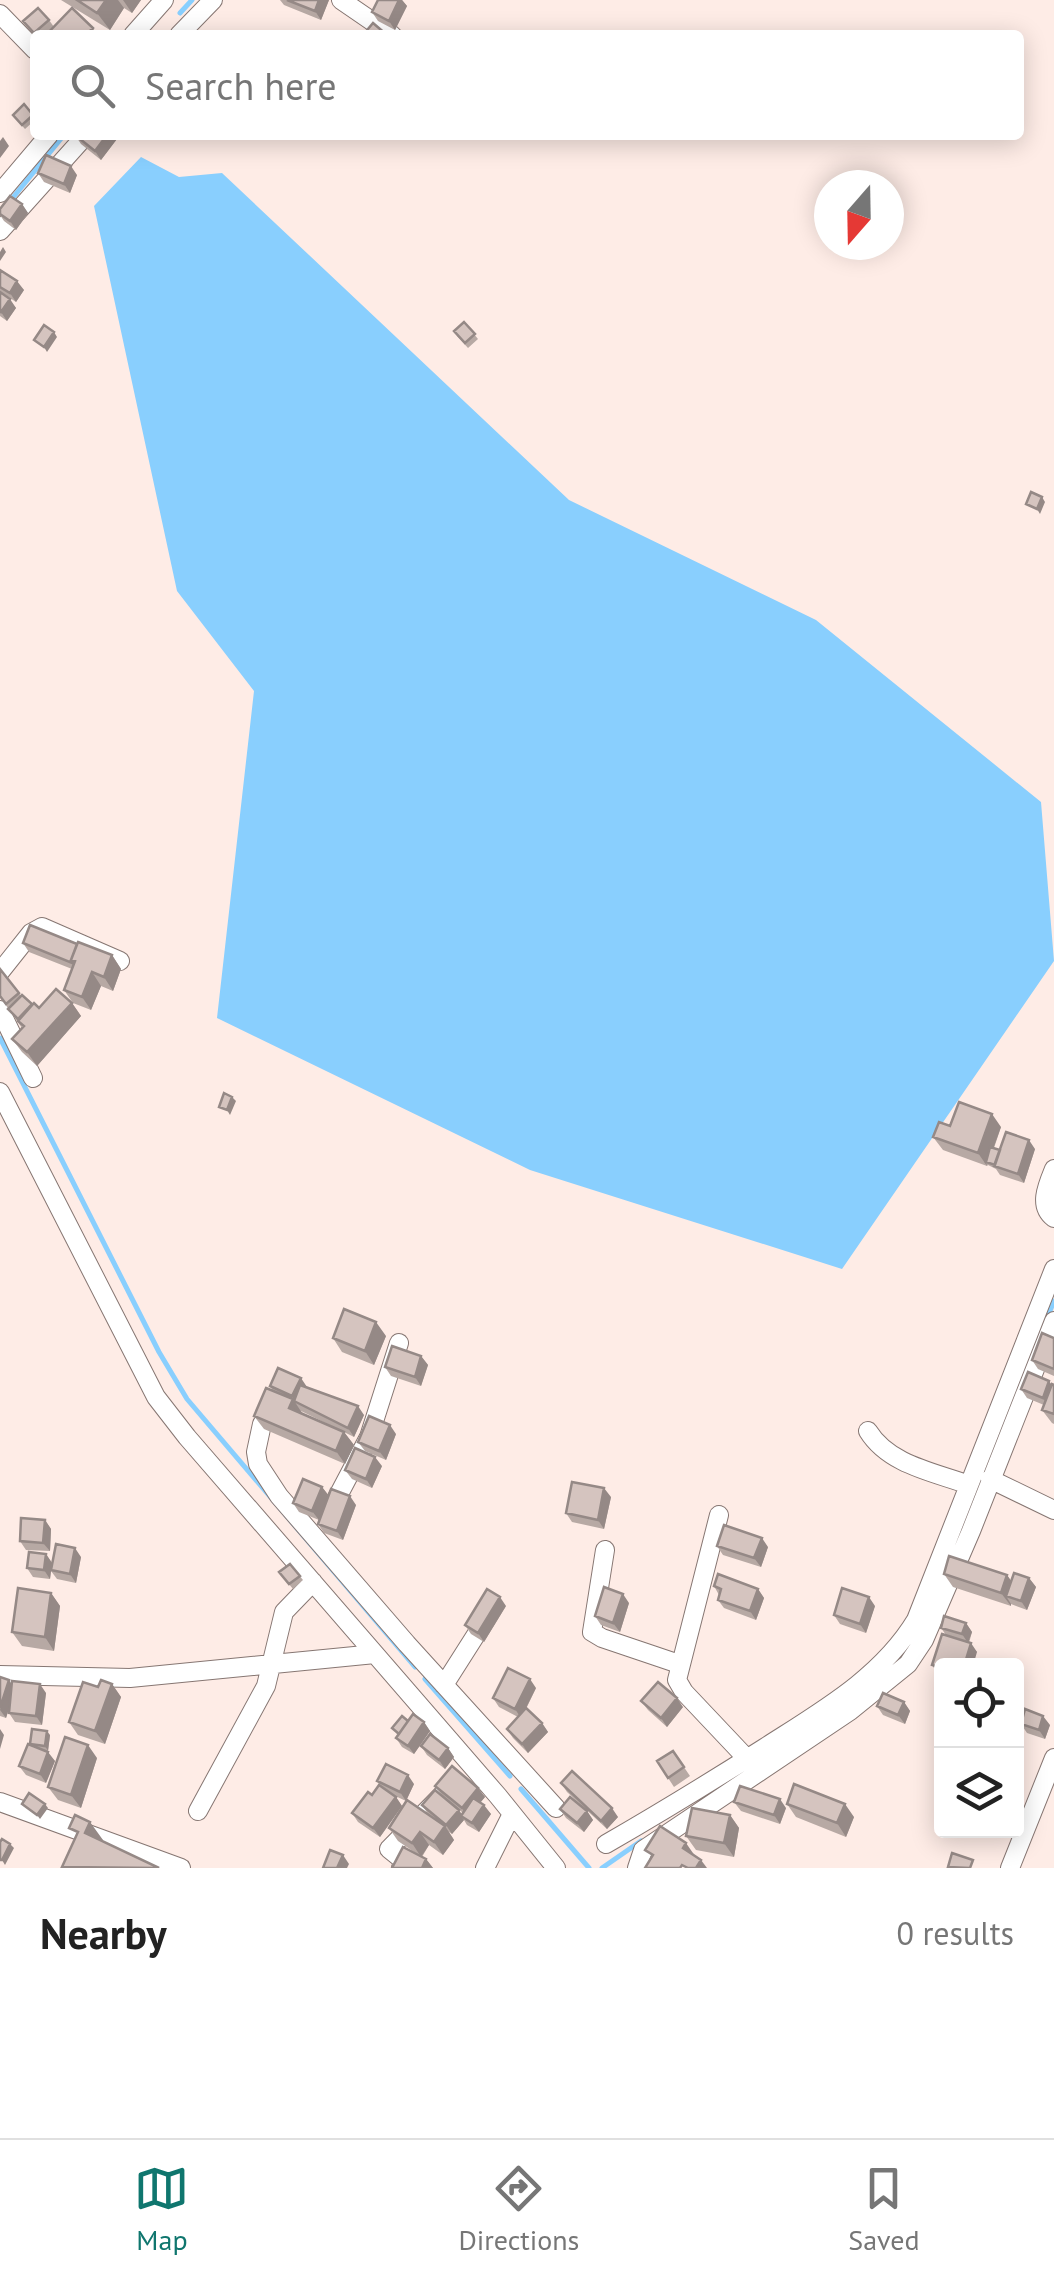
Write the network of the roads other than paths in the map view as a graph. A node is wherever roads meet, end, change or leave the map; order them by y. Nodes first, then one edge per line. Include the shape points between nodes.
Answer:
1 (164, 0) edge
2 (213, 0) edge
3 (341, 0) edge
4 (0, 14) edge
5 (149, 17) junction
6 (137, 30) edge
7 (164, 30) edge
8 (184, 30) edge
9 (385, 30) edge
10 (30, 45) edge
11 (45, 140) edge
12 (82, 140) edge
13 (0, 192) edge
14 (0, 231) edge
15 (120, 962) dead end
16 (0, 972) edge
17 (0, 1010) edge
18 (33, 1078) dead end
19 (0, 1092) edge
20 (1054, 1170) edge
21 (1054, 1218) edge
22 (1054, 1269) edge
23 (1054, 1322) edge
24 (399, 1344) edge
25 (262, 1424) edge
26 (868, 1432) dead end
27 (990, 1479) junction
28 (969, 1485) junction
29 (1054, 1510) edge
30 (719, 1515) dead end
31 (316, 1538) junction
32 (606, 1550) dead end
33 (313, 1582) junction
34 (494, 1606) edge
35 (375, 1654) junction
36 (679, 1664) junction
37 (273, 1665) junction
38 (427, 1666) junction
39 (0, 1674) edge
40 (402, 1685) junction
41 (444, 1685) junction
42 (1054, 1758) edge
43 (753, 1765) junction
44 (472, 1766) junction
45 (525, 1774) junction
46 (498, 1796) junction
47 (0, 1802) edge
48 (556, 1808) edge
49 (198, 1810) dead end
50 (512, 1814) junction
51 (606, 1844) dead end
52 (181, 1868) edge
53 (401, 1868) edge
54 (485, 1868) edge
55 (556, 1868) edge
56 (637, 1868) edge
57 (1010, 1868) edge

1 - 5 street
2 - 8 street
3 - 9 street
4 - 10 street
5 - 6 street
5 - 7 street
11 - 13 street
12 - 14 street
15 - 16 street via 42,927
17 - 18 street
19 - 33 street via 156,1397
20 - 21 street via 1044,1203
22 - 28 street
23 - 27 street
24 - 31 street via 368,1437
25 - 31 street via 258,1464
26 - 28 street via 896,1458
27 - 29 street
27 - 43 street via 908,1664 850,1711
28 - 43 street via 903,1641
30 - 36 street
31 - 38 street
32 - 36 street via 592,1632
33 - 35 street
33 - 37 street via 284,1612
34 - 41 street
35 - 37 street
35 - 40 street
36 - 43 street via 684,1692
37 - 39 street via 130,1678
37 - 49 street
38 - 40 street
38 - 41 street
40 - 44 street
41 - 45 street
42 - 57 street
43 - 51 street
43 - 56 street via 642,1850
44 - 46 street
44 - 53 street via 390,1848 404,1861
45 - 46 street
45 - 48 street
46 - 50 street
47 - 52 street
50 - 54 street
50 - 55 street

